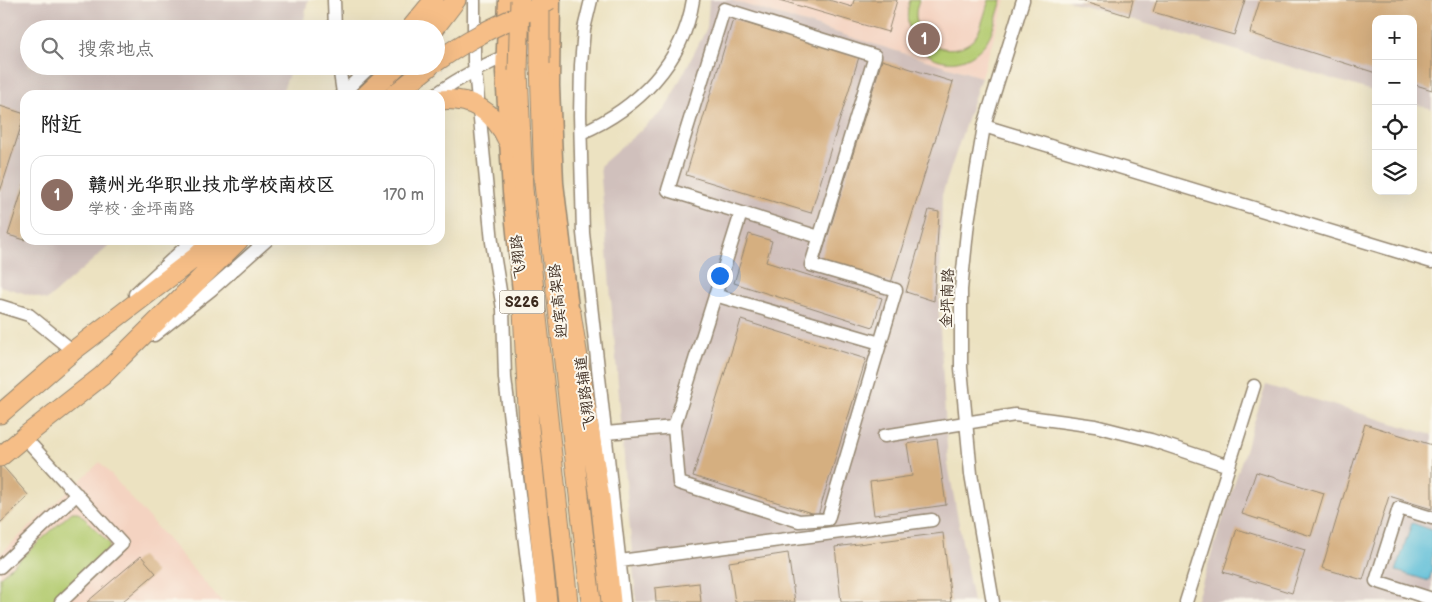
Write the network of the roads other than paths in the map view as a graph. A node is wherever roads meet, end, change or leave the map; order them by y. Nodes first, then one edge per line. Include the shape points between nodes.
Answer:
1 (334, 0) edge
2 (434, 0) edge
3 (442, 0) edge
4 (468, 0) edge
5 (506, 0) edge
6 (520, 0) edge
7 (540, 0) edge
8 (550, 0) edge
9 (591, 0) edge
10 (693, 0) edge
11 (1023, 0) edge
12 (335, 20) edge
13 (417, 20) edge
14 (418, 20) edge
15 (445, 20) edge
16 (552, 40) junction
17 (445, 56) edge
18 (504, 56) junction
19 (475, 71) junction
20 (340, 75) edge
21 (362, 75) edge
22 (387, 75) edge
23 (419, 75) edge
24 (342, 90) edge
25 (346, 90) edge
26 (371, 90) edge
27 (400, 90) edge
28 (443, 90) edge
29 (445, 100) edge
30 (478, 107) junction
31 (984, 126) junction
32 (581, 132) junction
33 (508, 141) junction
34 (741, 213) junction
35 (819, 238) junction
36 (209, 245) edge
37 (225, 245) edge
38 (261, 245) edge
39 (199, 255) edge
40 (1432, 262) edge
41 (715, 295) junction
42 (569, 297) junction
43 (0, 306) edge
44 (523, 310) junction
45 (880, 343) junction
46 (74, 351) junction
47 (102, 376) junction
48 (1254, 386) dead end
49 (0, 414) edge
50 (966, 423) junction
51 (674, 427) junction
52 (606, 433) junction
53 (884, 436) dead end
54 (24, 437) junction
55 (0, 457) edge
56 (1229, 466) junction
57 (77, 494) junction
58 (1432, 518) edge
59 (932, 520) dead end
60 (620, 561) junction
61 (0, 567) edge
62 (1427, 599) edge
63 (62, 602) edge
64 (532, 602) edge
65 (548, 602) edge
66 (556, 602) edge
67 (568, 602) edge
68 (591, 602) edge
69 (602, 602) edge
70 (611, 602) edge
71 (624, 602) edge
72 (993, 602) edge
73 (1186, 602) edge

1 - 12 street
2 - 13 highway
3 - 14 street
4 - 15 highway
4 - 19 street
5 - 18 main road, 飞翔路 / S226
6 - 67 highway, 迎宾高架路, bridge via 518,71 523,189
7 - 68 highway, 迎宾高架路, bridge via 544,184
8 - 16 main road
8 - 17 highway, bridge via 480,34
9 - 32 street, 飞翔路辅道 via 584,29 581,65
10 - 32 street via 681,39 653,83 641,96 605,122
11 - 31 street, 金坪南路
16 - 18 street
16 - 42 main road via 555,182
18 - 19 street
18 - 33 main road, 飞翔路 / S226
19 - 28 street
19 - 30 street
20 - 24 street
21 - 25 street
22 - 26 highway
23 - 27 highway
29 - 30 highway via 462,100
30 - 33 highway via 490,114
30 - 64 street via 492,242 503,309 506,378
31 - 40 street
31 - 50 street, 金坪南路 via 968,222 961,290
32 - 52 street, 飞翔路辅道 via 583,233
33 - 44 main road, 飞翔路 / S226
34 - 35 street
34 - 35 street via 668,190 724,9 875,56
34 - 41 street
35 - 45 street via 811,265 896,290
36 - 39 highway
37 - 39 highway
38 - 47 street via 212,289
39 - 46 highway
39 - 47 highway
41 - 45 street
41 - 51 street
42 - 69 main road
42 - 70 highway via 600,498
43 - 46 street via 29,315
44 - 65 highway via 529,427
44 - 66 main road, 飞翔路 / S226
45 - 51 street via 828,520 799,520 680,483
46 - 49 highway
47 - 54 highway
48 - 56 street
50 - 53 street
50 - 56 street via 1015,415 1095,426 1151,440
50 - 72 street, 金坪南路 via 971,474
51 - 52 street
52 - 60 street, 飞翔路辅道
54 - 55 highway
54 - 57 street
56 - 73 street
57 - 61 street
57 - 63 street via 122,544
58 - 62 street via 1399,508 1376,581
59 - 60 street
60 - 71 street, 飞翔路辅道

